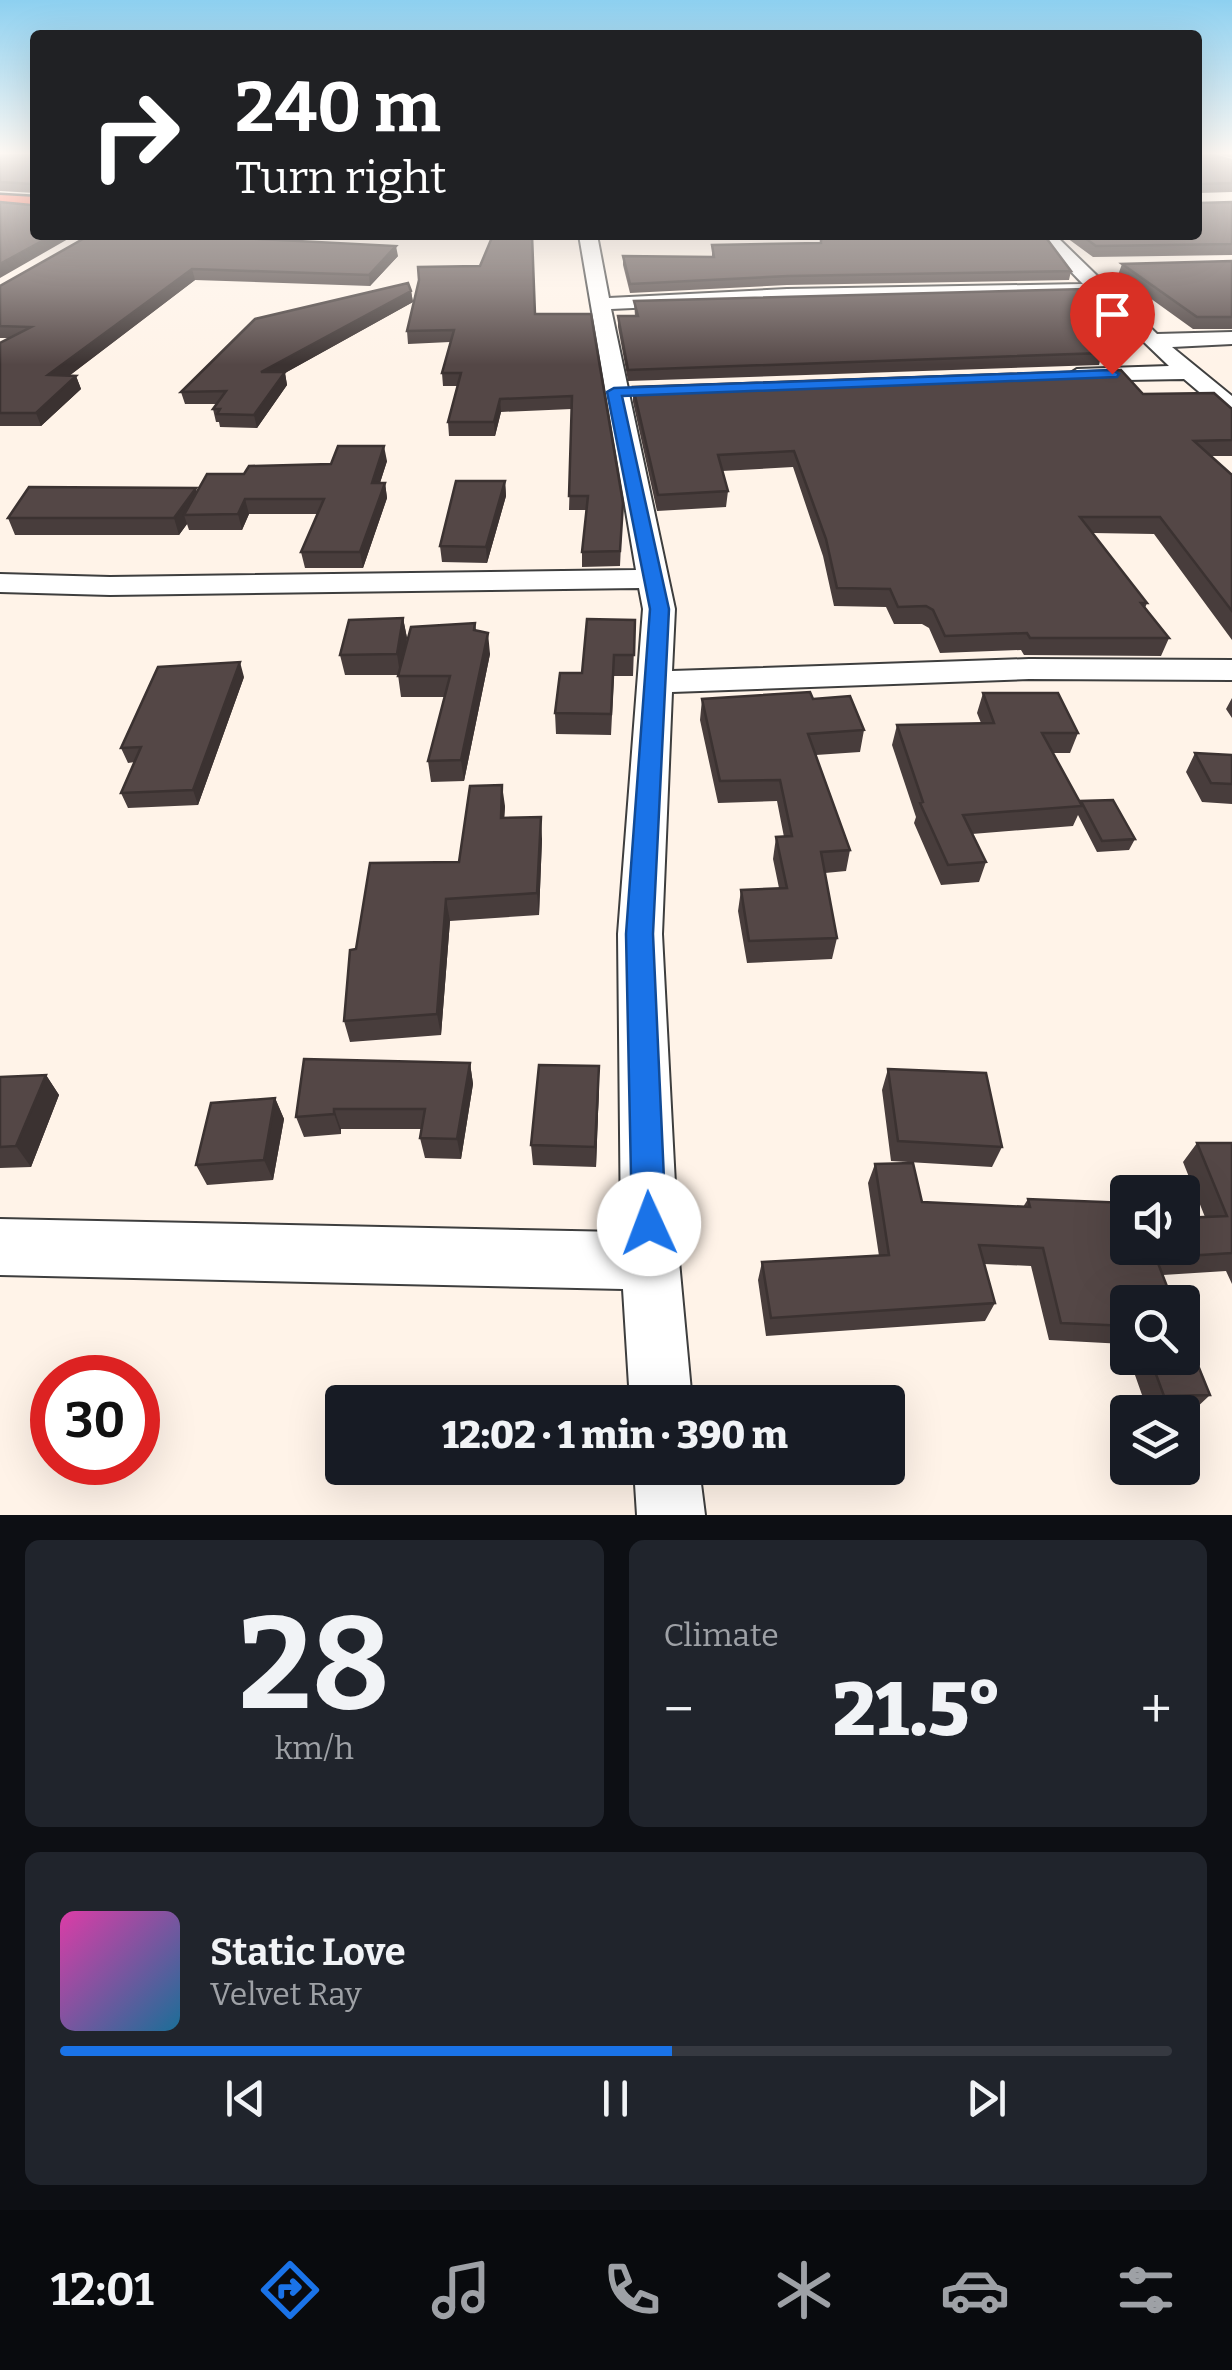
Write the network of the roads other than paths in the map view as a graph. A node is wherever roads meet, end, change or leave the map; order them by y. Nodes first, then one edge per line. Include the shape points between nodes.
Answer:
1 (589, 240) edge
2 (1052, 240) edge
3 (1102, 289) junction
4 (602, 304) junction
5 (1232, 338) edge
6 (1152, 341) junction
7 (1189, 372) junction
8 (1050, 377) edge
9 (1232, 408) edge
10 (654, 579) junction
11 (0, 582) edge
12 (1232, 670) edge
13 (655, 682) junction
14 (0, 1247) edge
15 (650, 1260) junction
16 (661, 1385) edge
17 (668, 1485) edge
18 (671, 1515) edge

1 - 4 street
2 - 3 street via 1089,267
3 - 4 street
3 - 6 street
4 - 10 street via 624,392
5 - 6 street
6 - 7 street
7 - 8 street
7 - 9 street
10 - 11 street
10 - 13 street
12 - 13 street via 1029,669
13 - 15 street via 640,934
14 - 15 street
15 - 16 street
17 - 18 street

